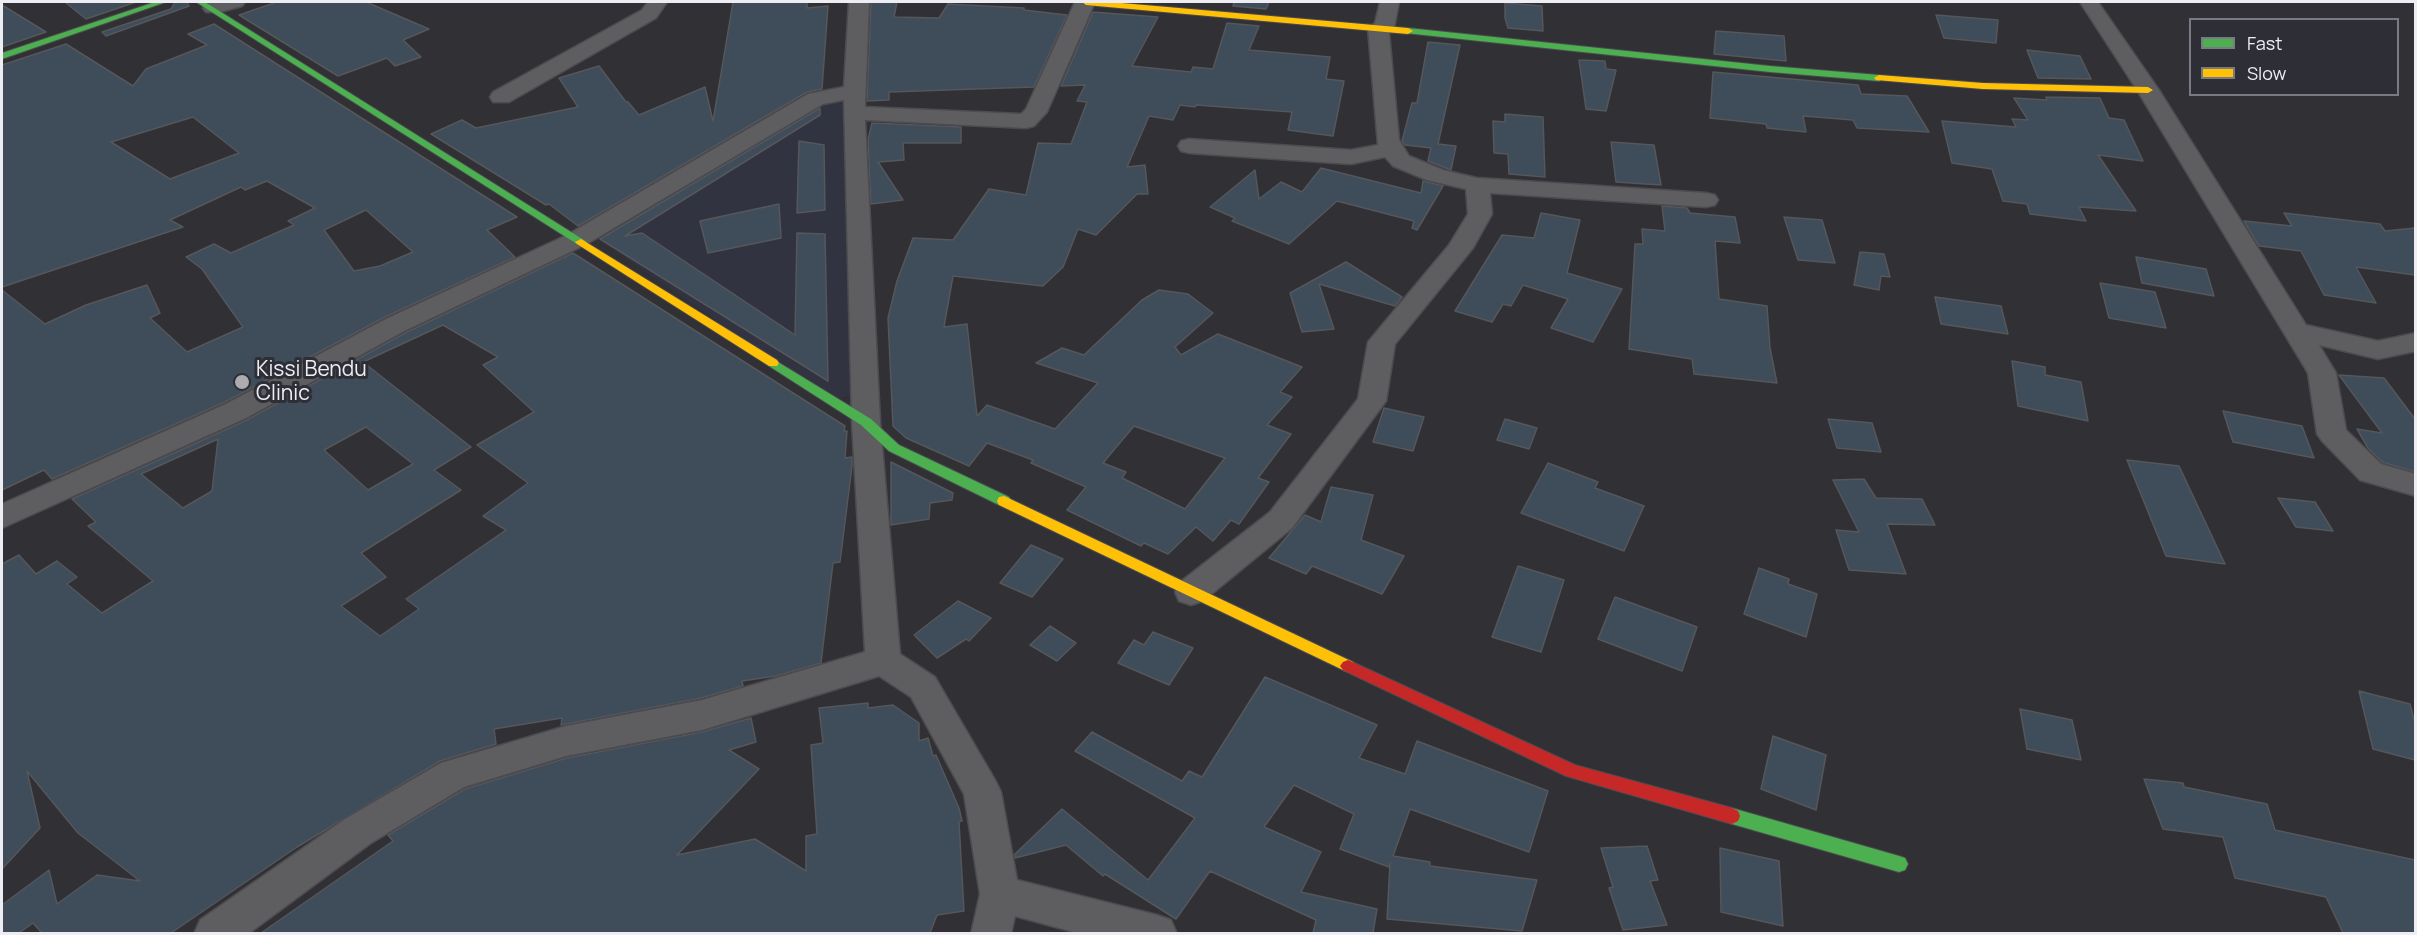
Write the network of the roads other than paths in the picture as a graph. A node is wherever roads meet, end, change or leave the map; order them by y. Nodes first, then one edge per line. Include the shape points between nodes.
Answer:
1 (162, 2) edge
2 (235, 2) edge
3 (657, 2) edge
4 (859, 2) edge
5 (1085, 2) edge
6 (1389, 2) edge
7 (2088, 2) edge
8 (207, 5) edge
9 (1381, 28) junction
10 (2, 56) edge
11 (2148, 90) junction
12 (501, 97) dead end
13 (854, 102) junction
14 (1189, 146) dead end
15 (1391, 149) junction
16 (1477, 185) junction
17 (1706, 200) dead end
18 (576, 240) junction
19 (2296, 331) junction
20 (2415, 342) edge
21 (866, 422) junction
22 (2415, 485) edge
23 (2, 517) edge
24 (1191, 592) junction
25 (883, 661) junction
26 (1899, 864) dead end
27 (1000, 894) junction
28 (214, 933) edge
29 (991, 933) edge
30 (1157, 933) edge

1 - 10 street
2 - 8 street
3 - 12 street via 649,14
4 - 13 street
5 - 9 street
5 - 13 street via 1036,112 1026,121
6 - 9 street
7 - 11 street
8 - 18 street
9 - 11 street via 1770,69 1983,86
9 - 15 street
11 - 19 street
13 - 18 street via 816,99
13 - 21 street
14 - 15 street via 1350,157
15 - 16 street via 1401,161 1435,175
16 - 17 street
16 - 24 street via 1480,213 1460,248 1382,342 1371,400 1281,520
18 - 21 street
18 - 23 street via 394,325 236,411
19 - 20 street via 2378,350
19 - 22 street via 2322,373 2332,434 2371,472
21 - 24 street via 894,448
21 - 25 street
24 - 26 street via 1572,771
25 - 27 street via 923,687 982,792
25 - 28 street via 702,716 566,741 454,774 358,831
27 - 29 street
27 - 30 street

